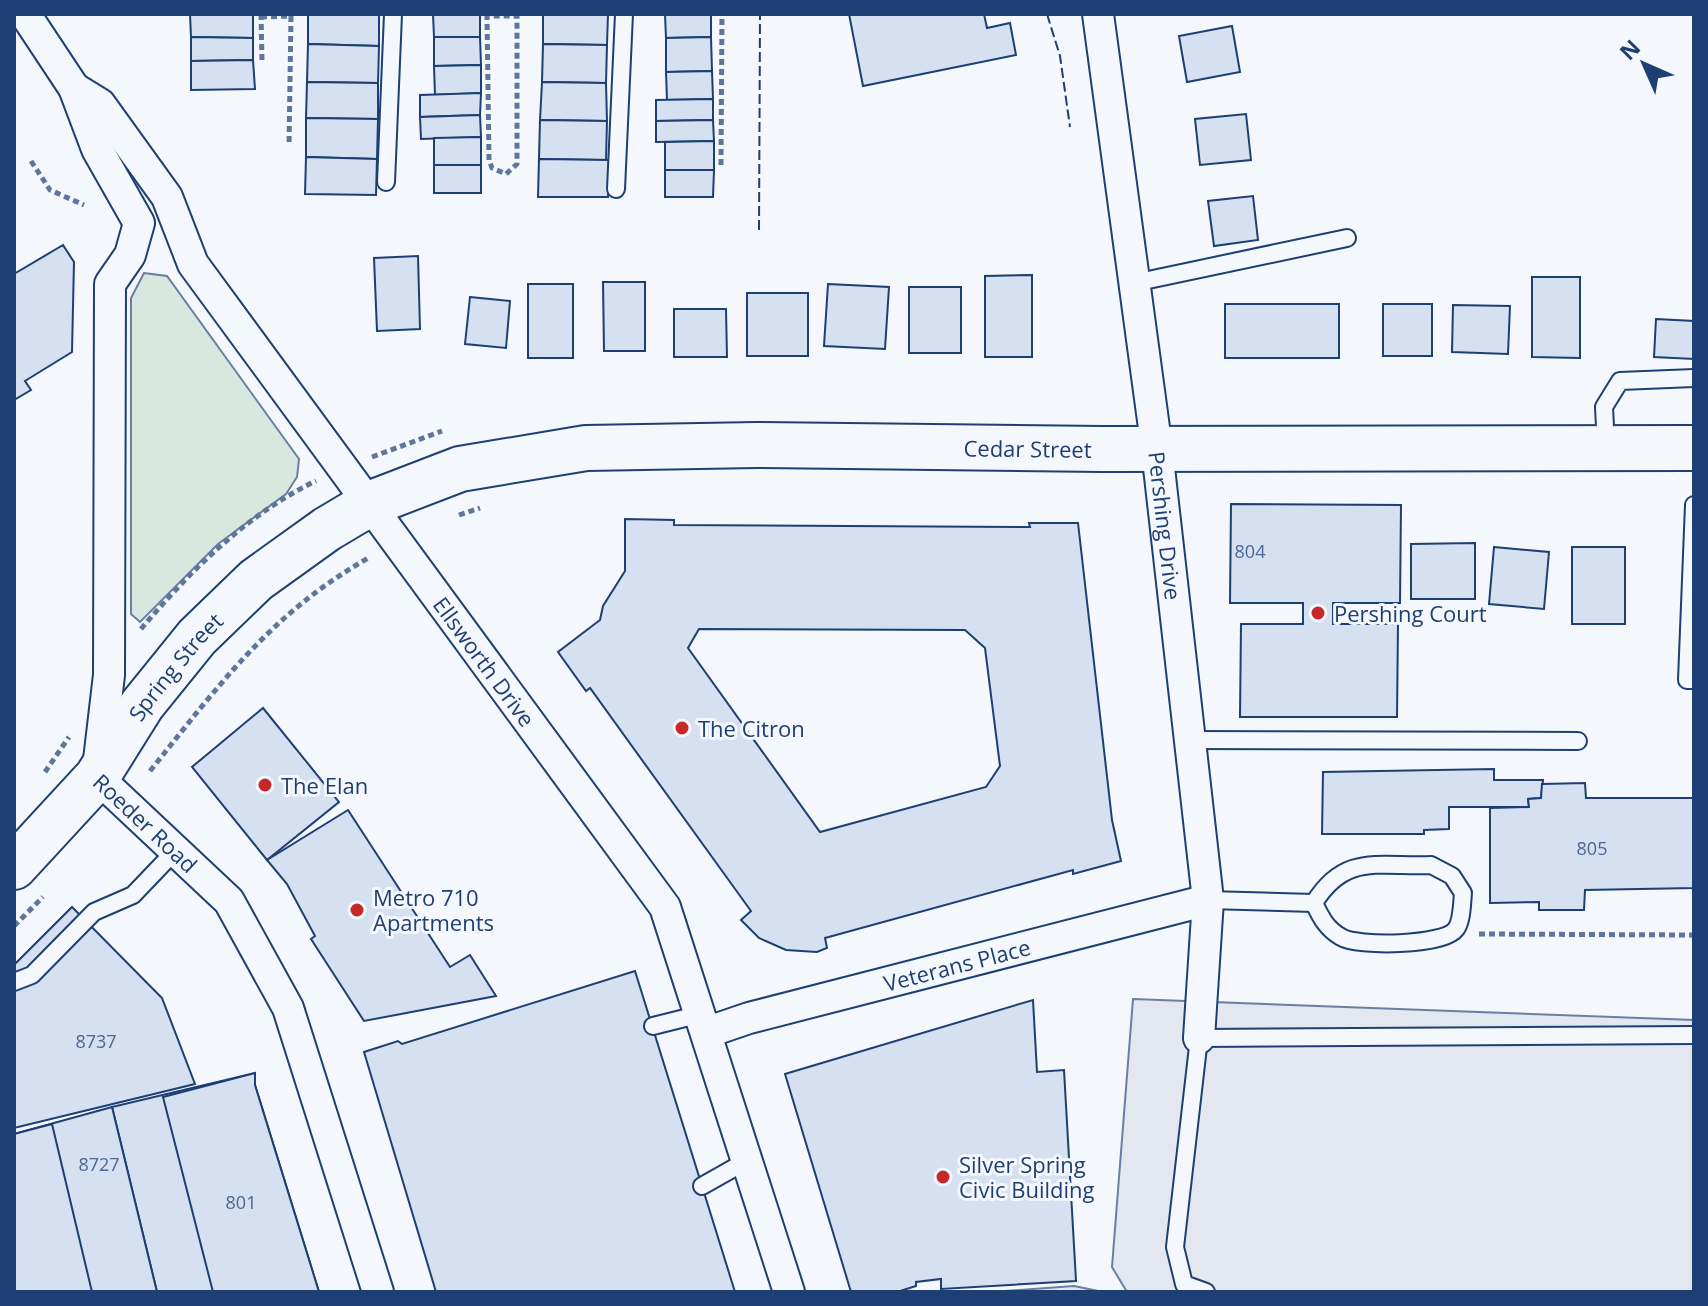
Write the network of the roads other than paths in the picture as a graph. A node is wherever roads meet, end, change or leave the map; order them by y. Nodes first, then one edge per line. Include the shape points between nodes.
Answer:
1 (26, 14) edge
2 (393, 14) edge
3 (624, 14) edge
4 (1098, 14) edge
5 (74, 88) junction
6 (386, 182) dead end
7 (616, 189) dead end
8 (139, 223) joint
9 (1347, 238) dead end
10 (1134, 283) junction
11 (1694, 378) edge
12 (1694, 448) edge
13 (1606, 449) junction
14 (1157, 450) junction
15 (369, 504) junction
16 (1694, 505) edge
17 (1694, 680) edge
18 (1189, 740) junction
19 (1578, 741) dead end
20 (97, 777) junction
21 (176, 850) junction
22 (14, 867) edge
23 (1208, 900) junction
24 (1314, 903) junction
25 (14, 982) edge
26 (704, 1023) junction
27 (653, 1026) dead end
28 (1694, 1035) edge
29 (1199, 1038) junction
30 (748, 1160) junction
31 (702, 1186) dead end
32 (378, 1292) edge
33 (789, 1292) edge
34 (1206, 1292) edge

1 - 5 street, Ellsworth Drive
2 - 6 lane
3 - 7 lane
4 - 10 street, Pershing Drive
5 - 8 street, Ellsworth Drive via 97,149
5 - 15 street, Ellsworth Drive via 100,104 167,197 193,264
8 - 20 street, Roeder Road via 130,255 110,284 109,675
9 - 10 lane
10 - 14 street, Pershing Drive
11 - 13 lane via 1620,381 1604,407
12 - 13 street, Cedar Street
13 - 14 street, Cedar Street
14 - 15 street, Cedar Street via 586,448 460,469
14 - 18 street, Pershing Drive
15 - 20 street, Spring Street via 256,580 197,637 142,705
15 - 26 street, Ellsworth Drive via 665,907
16 - 17 lane via 1687,680
18 - 19 lane
18 - 23 street, Pershing Drive
20 - 21 street, Roeder Road
20 - 22 street, Spring Street
21 - 25 lane via 133,895 94,912 32,975
21 - 32 street, Roeder Road via 229,901 288,1008
23 - 24 lane
23 - 26 street, Veterans Place via 749,1018
23 - 29 street, Pershing Drive
24 - 24 lane via 1326,926 1344,940 1422,943 1458,928 1463,893 1452,876 1431,865 1348,868 1329,880
26 - 27 lane
26 - 30 street, Ellsworth Drive
28 - 29 lane
29 - 34 lane via 1175,1247 1184,1284
30 - 31 lane
30 - 33 street, Ellsworth Drive

